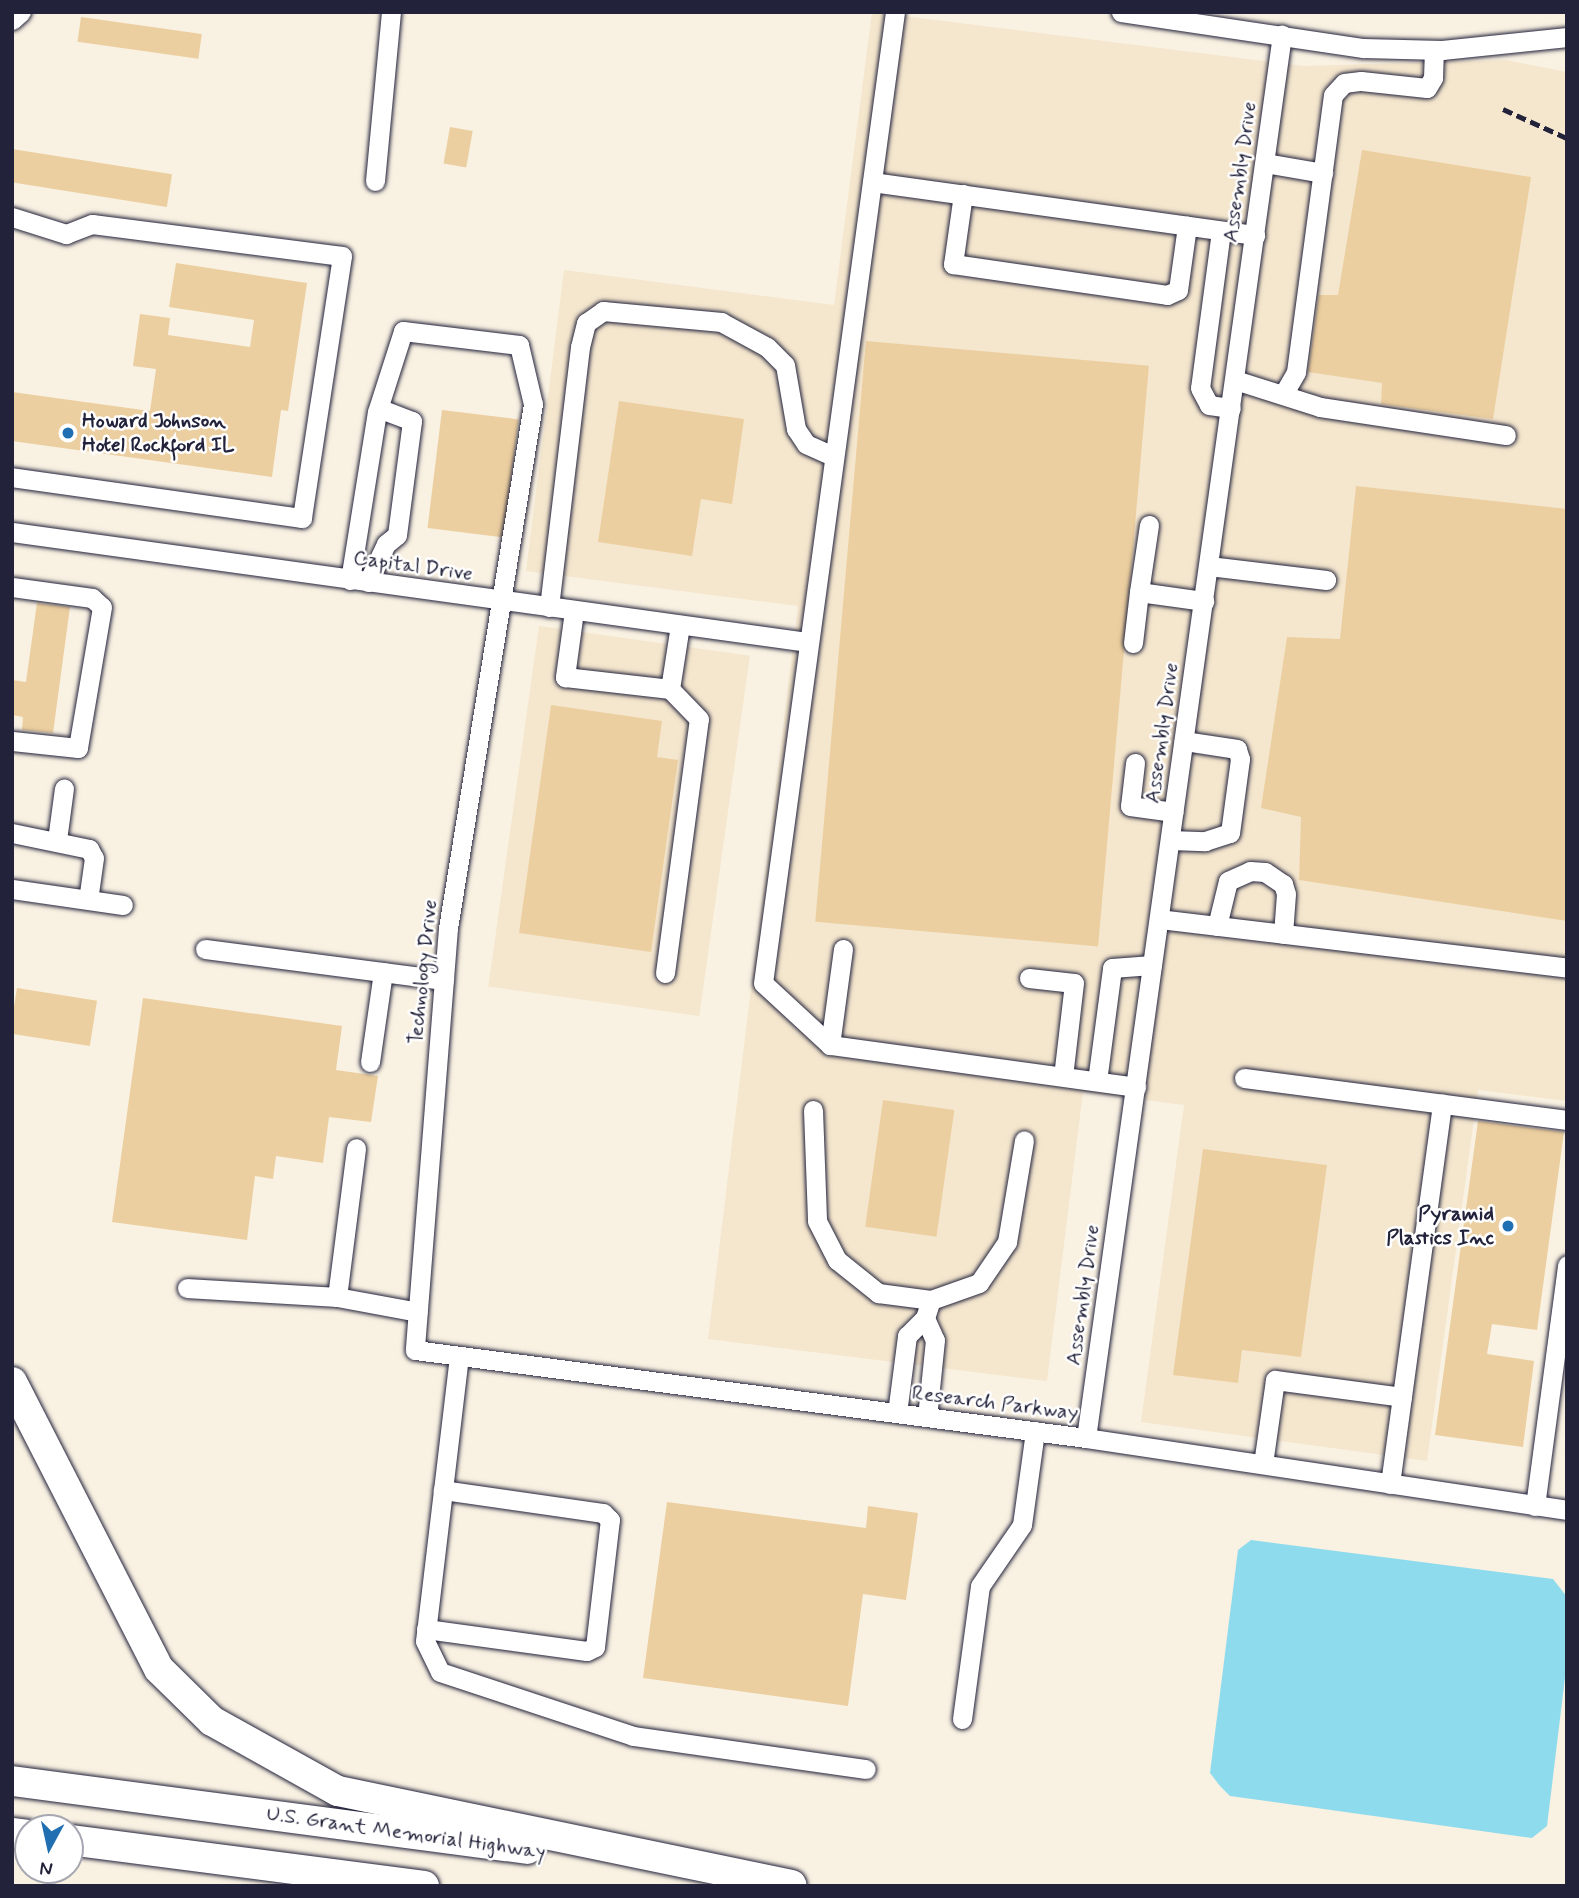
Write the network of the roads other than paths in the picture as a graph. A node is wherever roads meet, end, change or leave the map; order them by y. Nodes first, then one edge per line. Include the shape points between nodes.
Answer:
1 (21, 12) edge
2 (391, 12) edge
3 (895, 12) edge
4 (1121, 12) edge
5 (12, 20) edge
6 (1282, 35) junction
7 (1567, 37) edge
8 (1434, 50) junction
9 (1265, 163) junction
10 (1322, 173) junction
11 (375, 181) dead end
12 (872, 181) junction
13 (963, 194) junction
14 (12, 217) edge
15 (1187, 226) junction
16 (1221, 231) junction
17 (1255, 235) junction
18 (1235, 380) junction
19 (1284, 393) junction
20 (378, 408) junction
21 (1231, 408) junction
22 (1507, 435) dead end
23 (834, 456) junction
24 (12, 477) edge
25 (1149, 525) dead end
26 (12, 532) edge
27 (1209, 566) junction
28 (1326, 580) dead end
29 (359, 581) junction
30 (12, 587) edge
31 (1139, 592) junction
32 (503, 601) junction
33 (1204, 601) junction
34 (549, 607) junction
35 (574, 611) junction
36 (680, 625) junction
37 (808, 642) junction
38 (1133, 643) dead end
39 (670, 689) junction
40 (12, 741) edge
41 (1184, 741) junction
42 (1135, 762) dead end
43 (64, 788) dead end
44 (1174, 812) junction
45 (12, 834) edge
46 (1170, 840) junction
47 (57, 841) junction
48 (13, 891) edge
49 (88, 900) junction
50 (123, 905) dead end
51 (1159, 919) junction
52 (1217, 926) junction
53 (1283, 934) junction
54 (205, 949) dead end
55 (843, 949) dead end
56 (1152, 965) junction
57 (1567, 968) edge
58 (383, 972) junction
59 (665, 973) dead end
60 (1029, 978) dead end
61 (444, 980) junction
62 (830, 1045) junction
63 (370, 1062) dead end
64 (1063, 1076) junction
65 (1244, 1078) dead end
66 (1097, 1081) junction
67 (1136, 1087) junction
68 (1442, 1104) junction
69 (813, 1110) dead end
70 (1567, 1120) edge
71 (1024, 1140) dead end
72 (356, 1148) dead end
73 (1567, 1265) edge
74 (187, 1287) dead end
75 (337, 1297) junction
76 (928, 1309) junction
77 (418, 1312) junction
78 (415, 1350) joint
79 (459, 1356) junction
80 (12, 1382) edge
81 (1402, 1397) junction
82 (897, 1413) junction
83 (927, 1417) junction
84 (1035, 1431) junction
85 (1086, 1438) junction
86 (1263, 1464) junction
87 (1390, 1484) junction
88 (443, 1490) junction
89 (1535, 1506) junction
90 (1567, 1510) edge
91 (426, 1629) junction
92 (962, 1719) dead end
93 (866, 1769) dead end
94 (12, 1781) edge
95 (84, 1842) edge
96 (795, 1885) edge
97 (424, 1886) edge

1 - 5 street
2 - 11 street
3 - 12 street
4 - 6 street
6 - 8 street via 1363,48
6 - 9 street, Assembly Drive
7 - 8 street
8 - 10 street via 1433,78 1427,88 1361,80 1337,89
9 - 10 street
9 - 17 street, Assembly Drive
10 - 19 street via 1296,372
12 - 13 street
12 - 23 street
13 - 15 street
13 - 15 street via 953,264 1167,295 1178,290
14 - 24 street via 66,234 92,224 342,256 302,517
15 - 16 street
16 - 17 street
16 - 21 street via 1200,388 1209,405
17 - 18 street, Assembly Drive
18 - 19 street
18 - 21 street, Assembly Drive
19 - 22 street via 1320,407
20 - 29 street
20 - 29 street via 412,421 397,535
20 - 32 street, Technology Drive via 402,331 519,345 533,404
21 - 27 street, Assembly Drive
23 - 34 street via 801,436 785,365 767,347 721,322 603,310 586,323 580,346
23 - 37 street
25 - 31 street
26 - 29 street, Capital Drive
27 - 28 street
27 - 33 street, Assembly Drive
29 - 32 street, Capital Drive
30 - 40 street via 92,598 102,607 78,748
31 - 33 street
31 - 38 street
32 - 34 street, Capital Drive
32 - 61 street, Technology Drive
33 - 41 street, Assembly Drive
34 - 35 street, Capital Drive
35 - 36 street, Capital Drive
35 - 39 street via 565,677
36 - 37 street, Capital Drive
36 - 39 street
37 - 62 street via 763,983
39 - 59 street via 699,719
41 - 44 street, Assembly Drive
41 - 46 street via 1237,749 1240,759 1232,821 1230,833 1218,837
42 - 44 street via 1130,806
43 - 47 street
44 - 46 street, Assembly Drive
45 - 47 street
46 - 51 street, Assembly Drive
47 - 49 street via 89,849 94,858
48 - 49 street
49 - 50 street
51 - 52 street
51 - 56 street, Assembly Drive
52 - 53 street
52 - 53 street via 1228,881 1250,871 1265,872 1283,884
53 - 57 street
54 - 58 street
55 - 62 street
56 - 66 street via 1112,968
56 - 67 street, Assembly Drive
58 - 61 street
58 - 63 street
60 - 64 street via 1074,983
61 - 77 street, Technology Drive
62 - 64 street
64 - 66 street
65 - 68 street
66 - 67 street
67 - 85 street, Assembly Drive
68 - 70 street
68 - 81 street
69 - 76 street via 817,1221 837,1260 878,1293
71 - 76 street via 1007,1242 979,1283
72 - 75 street
73 - 89 street
74 - 75 street
75 - 77 street
76 - 82 street via 907,1336
76 - 83 street via 935,1340
77 - 78 street, Technology Drive
78 - 79 street, Research Parkway
79 - 82 street, Research Parkway
79 - 88 street
80 - 96 highway via 159,1669 212,1721 338,1791
81 - 86 street via 1275,1380
81 - 87 street
82 - 83 street, Research Parkway
83 - 84 street, Research Parkway
84 - 85 street, Research Parkway
84 - 92 street via 1022,1525 980,1587
85 - 86 street, Research Parkway
86 - 87 street, Research Parkway
87 - 89 street, Research Parkway
88 - 91 street
88 - 91 street via 603,1513 610,1520 595,1647 587,1651
89 - 90 street, Research Parkway
91 - 93 street via 429,1653 452,1680 596,1726 633,1737
94 - 96 highway, U.S. Grant Memorial Highway
95 - 97 highway

